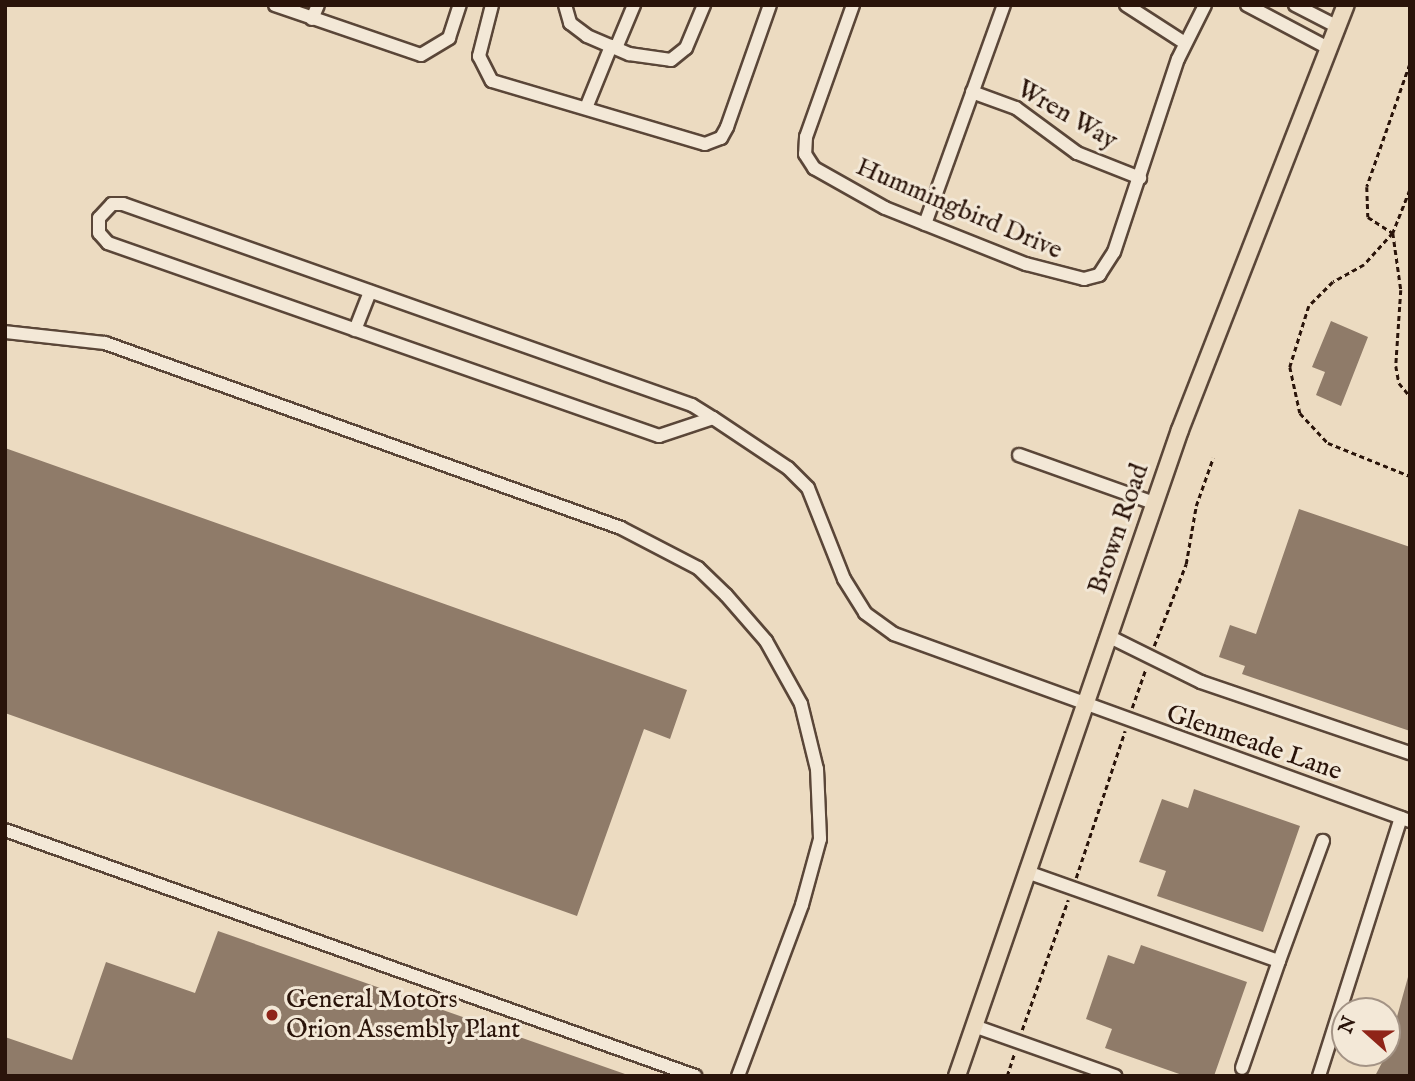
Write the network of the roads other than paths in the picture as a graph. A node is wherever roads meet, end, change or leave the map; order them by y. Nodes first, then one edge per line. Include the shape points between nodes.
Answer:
1 (275, 5) edge
2 (318, 5) edge
3 (460, 5) edge
4 (492, 5) edge
5 (565, 5) edge
6 (634, 5) edge
7 (704, 5) edge
8 (770, 5) edge
9 (853, 5) edge
10 (1004, 5) edge
11 (1126, 5) edge
12 (1205, 5) edge
13 (1247, 5) edge
14 (1295, 5) edge
15 (1346, 5) edge
16 (312, 19) junction
17 (1338, 27) junction
18 (1185, 43) junction
19 (613, 47) junction
20 (1330, 49) junction
21 (972, 92) junction
22 (586, 108) junction
23 (1140, 178) junction
24 (925, 224) junction
25 (370, 292) junction
26 (355, 330) junction
27 (5, 332) edge
28 (713, 418) junction
29 (1019, 454) dead end
30 (1154, 503) junction
31 (1108, 636) junction
32 (1084, 706) junction
33 (1410, 753) edge
34 (1405, 820) edge
35 (5, 830) edge
36 (1323, 841) dead end
37 (1027, 872) junction
38 (1279, 961) junction
39 (975, 1026) junction
40 (1242, 1068) dead end
41 (695, 1076) edge
42 (738, 1076) edge
43 (957, 1076) edge
44 (1115, 1076) edge
45 (1319, 1076) edge

1 - 16 street
2 - 16 street
3 - 16 street via 449,38 421,55
4 - 22 street via 479,56 485,75
5 - 19 street via 570,23
6 - 19 street
7 - 19 street via 686,48 671,60
8 - 22 street via 727,127 714,143
9 - 24 street, Hummingbird Drive via 805,154 814,168 836,183
10 - 21 street
11 - 18 street
12 - 18 street, Hummingbird Drive
13 - 20 street
14 - 17 street
15 - 17 main road, Brown Road
17 - 20 main road, Brown Road
18 - 23 street, Hummingbird Drive
19 - 22 street
20 - 30 main road, Brown Road
21 - 23 street, Wren Way via 1016,108 1077,153
21 - 24 street
23 - 24 street, Hummingbird Drive via 1114,252 1099,275 1084,279 1051,273
25 - 26 street
25 - 26 street, Glenmeade Lane via 123,204 112,204 99,218 99,233 108,243
25 - 28 street, Glenmeade Lane via 692,405
26 - 28 street via 659,436
27 - 42 street via 105,343 608,523 698,568 726,595 766,641 802,704 817,769 820,839 802,905
28 - 32 street, Glenmeade Lane via 788,468 808,488 844,579 865,613 931,651
29 - 30 street
30 - 31 main road, Brown Road
31 - 32 main road, Brown Road
31 - 33 street via 1201,682
32 - 34 street, Glenmeade Lane
32 - 37 main road, Brown Road
34 - 45 street
35 - 41 street
36 - 38 street
37 - 38 street
37 - 39 main road, Brown Road
38 - 40 street
39 - 43 main road, Brown Road
39 - 44 street

